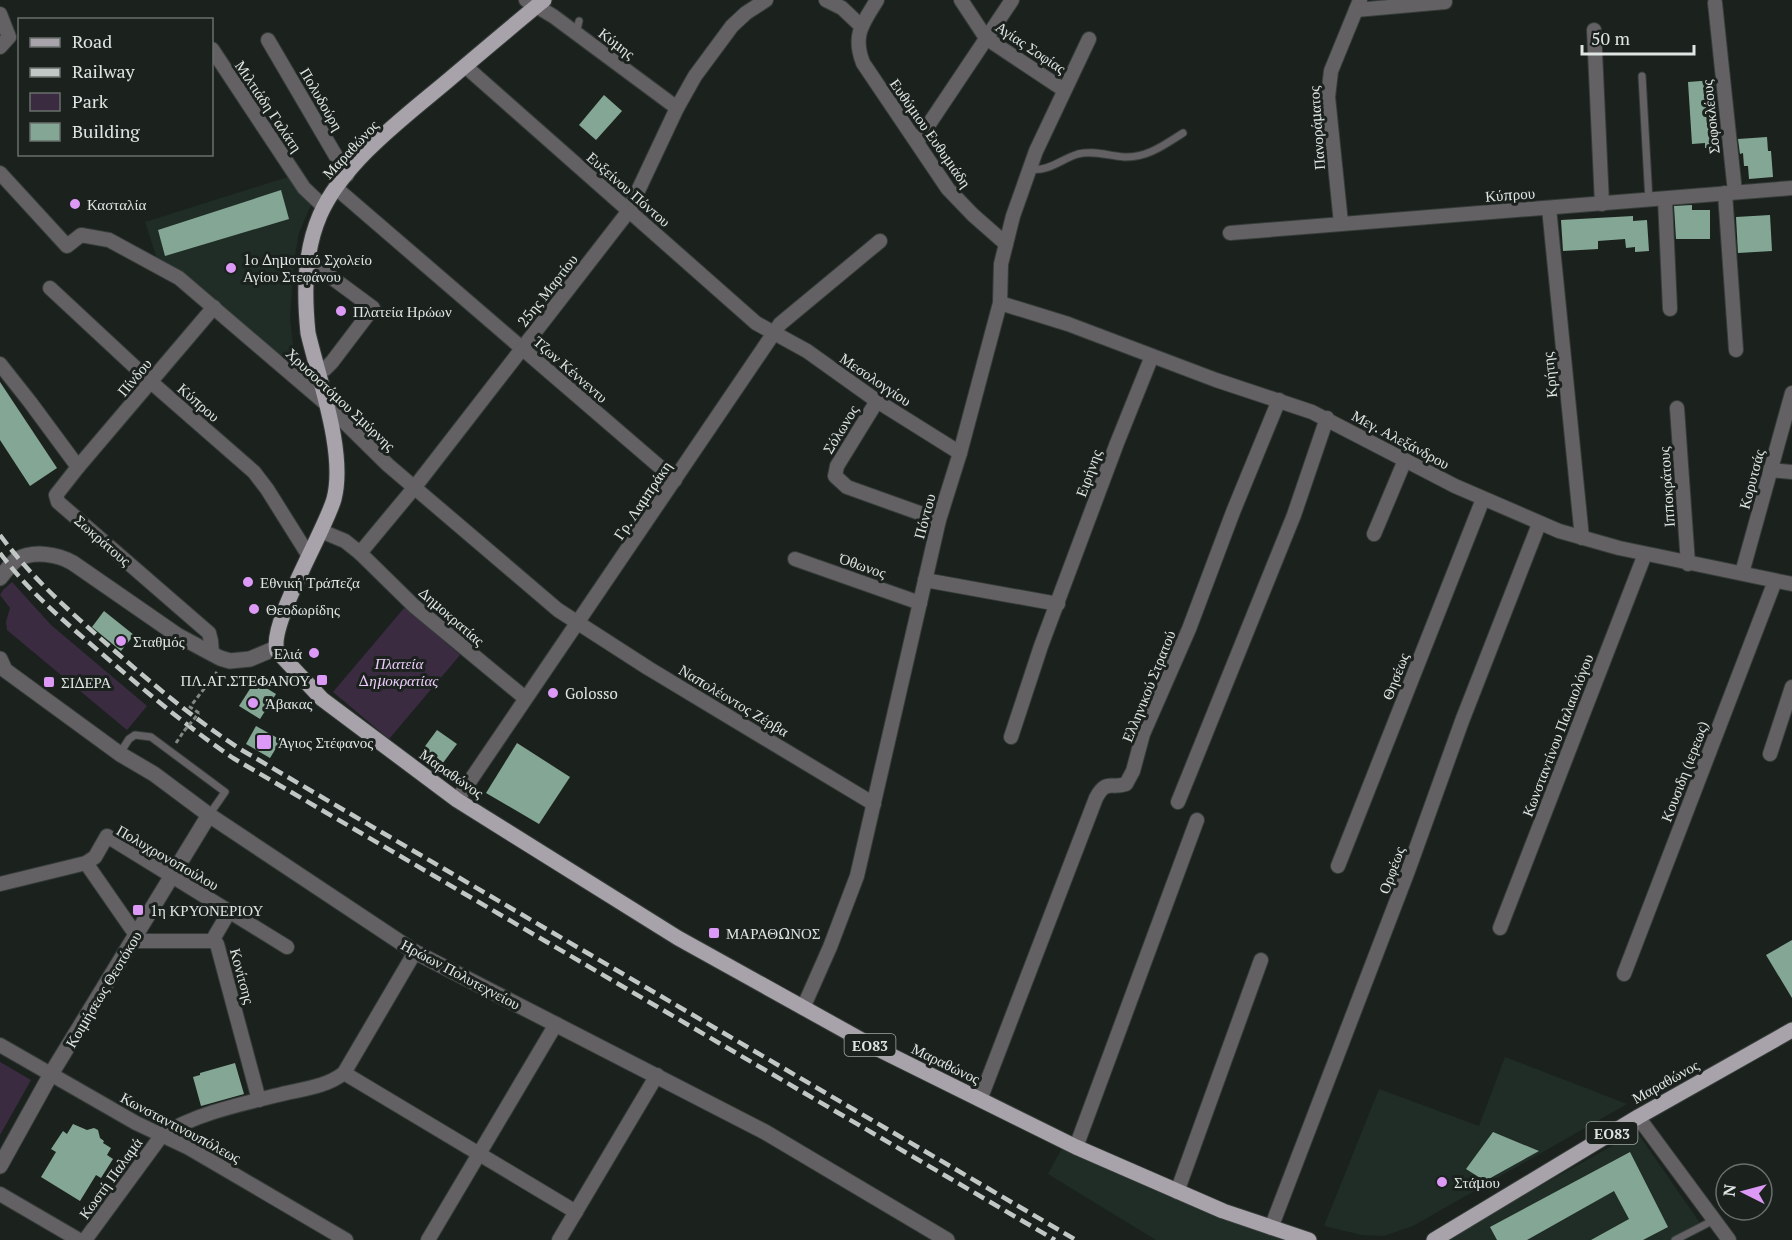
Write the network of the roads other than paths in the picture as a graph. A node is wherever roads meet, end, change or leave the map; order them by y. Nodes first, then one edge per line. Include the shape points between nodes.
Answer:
1 (766, 0) edge
2 (826, 0) edge
3 (877, 0) edge
4 (962, 0) edge
5 (1012, 0) edge
6 (535, 2) edge
7 (1445, 2) dead end
8 (1715, 3) dead end
9 (843, 4) edge
10 (1358, 5) edge
11 (0, 14) edge
12 (861, 26) junction
13 (1594, 30) dead end
14 (986, 38) junction
15 (1089, 39) dead end
16 (268, 40) dead end
17 (0, 47) edge
18 (213, 52) edge
19 (465, 66) junction
20 (1642, 76) dead end
21 (1064, 90) junction
22 (677, 108) junction
23 (1183, 133) dead end
24 (917, 142) junction
25 (1030, 169) junction
26 (0, 173) edge
27 (346, 175) junction
28 (336, 188) junction
29 (1792, 188) edge
30 (1730, 192) junction
31 (1665, 199) junction
32 (1649, 201) junction
33 (1602, 204) junction
34 (324, 207) junction
35 (1549, 208) junction
36 (628, 212) junction
37 (1341, 223) junction
38 (1230, 233) dead end
39 (880, 241) dead end
40 (1006, 244) junction
41 (308, 260) junction
42 (50, 288) dead end
43 (1000, 303) junction
44 (214, 307) junction
45 (1670, 309) dead end
46 (774, 332) junction
47 (523, 348) junction
48 (1736, 350) dead end
49 (1152, 356) junction
50 (0, 364) edge
51 (318, 371) junction
52 (151, 382) junction
53 (1792, 393) edge
54 (1279, 400) junction
55 (877, 401) junction
56 (325, 403) junction
57 (1677, 408) dead end
58 (1328, 418) junction
59 (960, 453) junction
60 (1405, 460) junction
61 (78, 467) junction
62 (1770, 470) junction
63 (1792, 472) edge
64 (675, 480) junction
65 (414, 488) junction
66 (1483, 499) junction
67 (939, 520) junction
68 (1539, 524) junction
69 (321, 531) junction
70 (1374, 534) dead end
71 (1582, 538) junction
72 (360, 553) junction
73 (1645, 554) junction
74 (309, 556) junction
75 (795, 559) dead end
76 (1688, 564) junction
77 (1742, 573) junction
78 (0, 578) edge
79 (925, 580) junction
80 (1775, 580) junction
81 (1792, 584) edge
82 (920, 603) junction
83 (1058, 604) junction
84 (578, 624) junction
85 (276, 648) junction
86 (219, 657) junction
87 (1, 669) edge
88 (1792, 687) edge
89 (525, 698) junction
90 (1011, 737) dead end
91 (120, 754) junction
92 (1770, 754) dead end
93 (457, 800) junction
94 (1178, 802) dead end
95 (874, 804) junction
96 (209, 815) junction
97 (1197, 820) dead end
98 (86, 863) junction
99 (1338, 866) dead end
100 (171, 876) junction
101 (0, 884) edge
102 (229, 912) junction
103 (1500, 928) dead end
104 (134, 938) junction
105 (212, 941) junction
106 (287, 947) dead end
107 (415, 952) junction
108 (1260, 960) dead end
109 (1624, 974) dead end
110 (803, 1008) junction
111 (556, 1024) junction
112 (1792, 1030) edge
113 (0, 1045) edge
114 (344, 1073) junction
115 (51, 1074) junction
116 (657, 1075) junction
117 (259, 1100) junction
118 (980, 1100) junction
119 (1638, 1117) junction
120 (162, 1135) junction
121 (1076, 1147) junction
122 (479, 1154) junction
123 (0, 1166) edge
124 (1177, 1192) junction
125 (0, 1194) edge
126 (576, 1212) junction
127 (1714, 1220) joint
128 (1716, 1222) edge
129 (1271, 1228) junction
130 (79, 1240) edge
131 (85, 1240) edge
132 (346, 1240) edge
133 (428, 1240) edge
134 (559, 1240) edge
135 (947, 1240) edge
136 (1309, 1240) edge
137 (1434, 1240) edge
138 (1675, 1240) edge
139 (1729, 1240) edge

1 - 22 street, 25ης Μαρτίου via 732,26
2 - 9 street
3 - 12 street
4 - 14 street, Αγίας Σοφίας
5 - 14 street
6 - 19 main road, Μαραθώνος
6 - 22 street, Κύμης via 578,28
7 - 10 street
8 - 30 street, Σοφοκλέους
9 - 12 street
10 - 37 street, Πανοράματος via 1331,71 1328,90
11 - 17 street via 9,37
12 - 24 street, Ευθύμιου Ευθυμιάδη via 858,40 863,63
13 - 33 street
14 - 21 street, Αγίας Σοφίας
14 - 24 street
15 - 21 street, Πόντου
16 - 27 street, Πολυδούρη
18 - 34 street, Μιλτιάδη Γαλάτη via 304,188
19 - 27 main road, Μαραθώνος via 375,144
19 - 36 street, Ευξείνου Πόντου
20 - 32 lane
21 - 25 street, Πόντου
22 - 36 street, 25ης Μαρτίου
23 - 25 lane via 1145,155 1077,154 1046,169
24 - 40 street, Ευθύμιου Ευθυμιάδη via 948,189
25 - 40 street, Πόντου
26 - 44 street, Χρυσοστόμου Σμύρνης via 67,246 81,236 109,240 178,278
27 - 28 main road, Μαραθώνος
28 - 34 main road, Μαραθώνος
28 - 47 street, Τζων Κέννεντυ
29 - 30 street, Κύπρου
30 - 31 street, Κύπρου
30 - 48 street, Σοφοκλέους
31 - 32 street, Κύπρου
31 - 45 street
32 - 33 street, Κύπρου
33 - 35 street, Κύπρου
34 - 41 main road, Μαραθώνος
35 - 37 street, Κύπρου
35 - 71 street, Κρήτης
36 - 46 street, Ευξείνου Πόντου via 756,323
36 - 47 street, 25ης Μαρτίου
37 - 38 street, Κύπρου
39 - 46 street, Γρ. Λαμπράκη via 786,317
40 - 43 street, Πόντου
41 - 51 main road, Μαραθώνος via 306,315
41 - 51 street via 373,308 332,362
42 - 52 street, Κύπρου
43 - 49 street, Μεγ. Αλεξάνδρου
43 - 59 street, Πόντου
44 - 52 street, Πίνδου
44 - 56 street, Χρυσοστόμου Σμύρνης
46 - 55 street, Μεσολογγίου
46 - 64 street, Γρ. Λαμπράκη
47 - 64 street, Τζων Κέννεντυ
47 - 65 street, 25ης Μαρτίου
49 - 54 street, Μεγ. Αλεξάνδρου
49 - 83 street, Ειρήνης
50 - 61 street
51 - 56 main road, Μαραθώνος
52 - 61 street, Πίνδου
52 - 74 street, Κύπρου via 254,472
53 - 62 street, Κορυτσάς
54 - 58 street, Μεγ. Αλεξάνδρου
54 - 118 street, Ελληνικού Στρατού via 1189,629 1143,734 1133,771 1126,784 1107,785 1096,798
55 - 59 street, Μεσολογγίου
55 - 67 street, Σόλωνος via 837,466 835,476 847,487
56 - 65 street, Χρυσοστόμου Σμύρνης
56 - 69 main road, Μαραθώνος via 338,478
57 - 76 street, Ιπποκράτους
58 - 60 street, Μεγ. Αλεξάνδρου
58 - 94 street via 1302,494
59 - 67 street, Πόντου
60 - 66 street, Μεγ. Αλεξάνδρου
60 - 70 street
61 - 86 street, Σωκράτους via 56,495 58,502 208,633
62 - 63 street
62 - 77 street, Κορυτσάς
64 - 84 street, Γρ. Λαμπράκη
65 - 72 street, 25ης Μαρτίου
65 - 84 street, Χρυσοστόμου Σμύρνης
66 - 68 street, Μεγ. Αλεξάνδρου
66 - 99 street, Θησέως
67 - 79 street, Πόντου
68 - 71 street, Μεγ. Αλεξάνδρου
68 - 129 street, Ορφέως
69 - 72 street via 345,541
69 - 74 main road, Μαραθώνος
71 - 73 street, Μεγ. Αλεξάνδρου
72 - 89 street, Δημοκρατίας via 441,629
73 - 76 street, Μεγ. Αλεξάνδρου
73 - 103 street, Κωνσταντίνου Παλαιολόγου
74 - 85 main road, Μαραθώνος via 277,633
75 - 82 street, Όθωνος
76 - 77 street, Μεγ. Αλεξάνδρου
77 - 80 street, Μεγ. Αλεξάνδρου
78 - 86 street via 18,559 58,555 177,635
79 - 82 street, Πόντου
79 - 83 street
80 - 81 street, Μεγ. Αλεξάνδρου
80 - 109 street, Κουσιδη (ιερεως)
82 - 95 street, Πόντου
83 - 90 street, Ειρήνης via 1029,676
84 - 89 street, Γρ. Λαμπράκη
84 - 95 street, Ναπολέοντος Ζέρβα
85 - 86 street via 250,659
85 - 93 main road, Μαραθώνος / ΕΟ83 via 322,699
87 - 91 street, Ηρώων Πολυτεχνείου
88 - 92 street
89 - 93 street, Γρ. Λαμπράκη
91 - 96 street, Ηρώων Πολυτεχνείου
91 - 96 lane via 135,735 151,737 225,792
93 - 110 main road, Μαραθώνος / ΕΟ83 via 678,938
95 - 110 street, Πόντου via 857,876
96 - 100 street, Κοιμήσεως Θεοτόκου
96 - 107 street, Ηρώων Πολυτεχνείου
97 - 121 street
98 - 100 street, Πολυχρονοπούλου via 107,836
98 - 101 street
98 - 104 street
100 - 102 street, Πολυχρονοπούλου
100 - 104 street, Κοιμήσεως Θεοτόκου
102 - 105 street
102 - 106 street, Πολυχρονοπούλου
104 - 105 street, Κονίτσης
104 - 115 street, Κοιμήσεως Θεοτόκου
105 - 117 street, Κονίτσης via 218,947
107 - 111 street, Ηρώων Πολυτεχνείου
107 - 114 street
108 - 124 street
110 - 118 main road, Μαραθώνος / ΕΟ83
111 - 116 street, Ηρώων Πολυτεχνείου
111 - 122 street
112 - 119 main road, Μαραθώνος / ΕΟ83
113 - 115 street, Κωνσταντινουπόλεως
114 - 117 street via 333,1082
114 - 122 street
115 - 120 street, Κωνσταντινουπόλεως
115 - 123 street, Κοιμήσεως Θεοτόκου
116 - 126 street
116 - 135 street, Ηρώων Πολυτεχνείου via 765,1132
117 - 120 street via 195,1119
118 - 121 main road, Μαραθώνος / ΕΟ83
119 - 127 street
119 - 137 main road, Μαραθώνος / ΕΟ83
120 - 131 street, Κωστή Παλαμά
120 - 132 street, Κωνσταντινουπόλεως
121 - 124 main road, Μαραθώνος / ΕΟ83
122 - 126 street
122 - 133 street
124 - 129 main road, Μαραθώνος / ΕΟ83
125 - 130 street
126 - 134 street
127 - 138 lane
128 - 139 street
129 - 136 main road, Μαραθώνος / ΕΟ83

